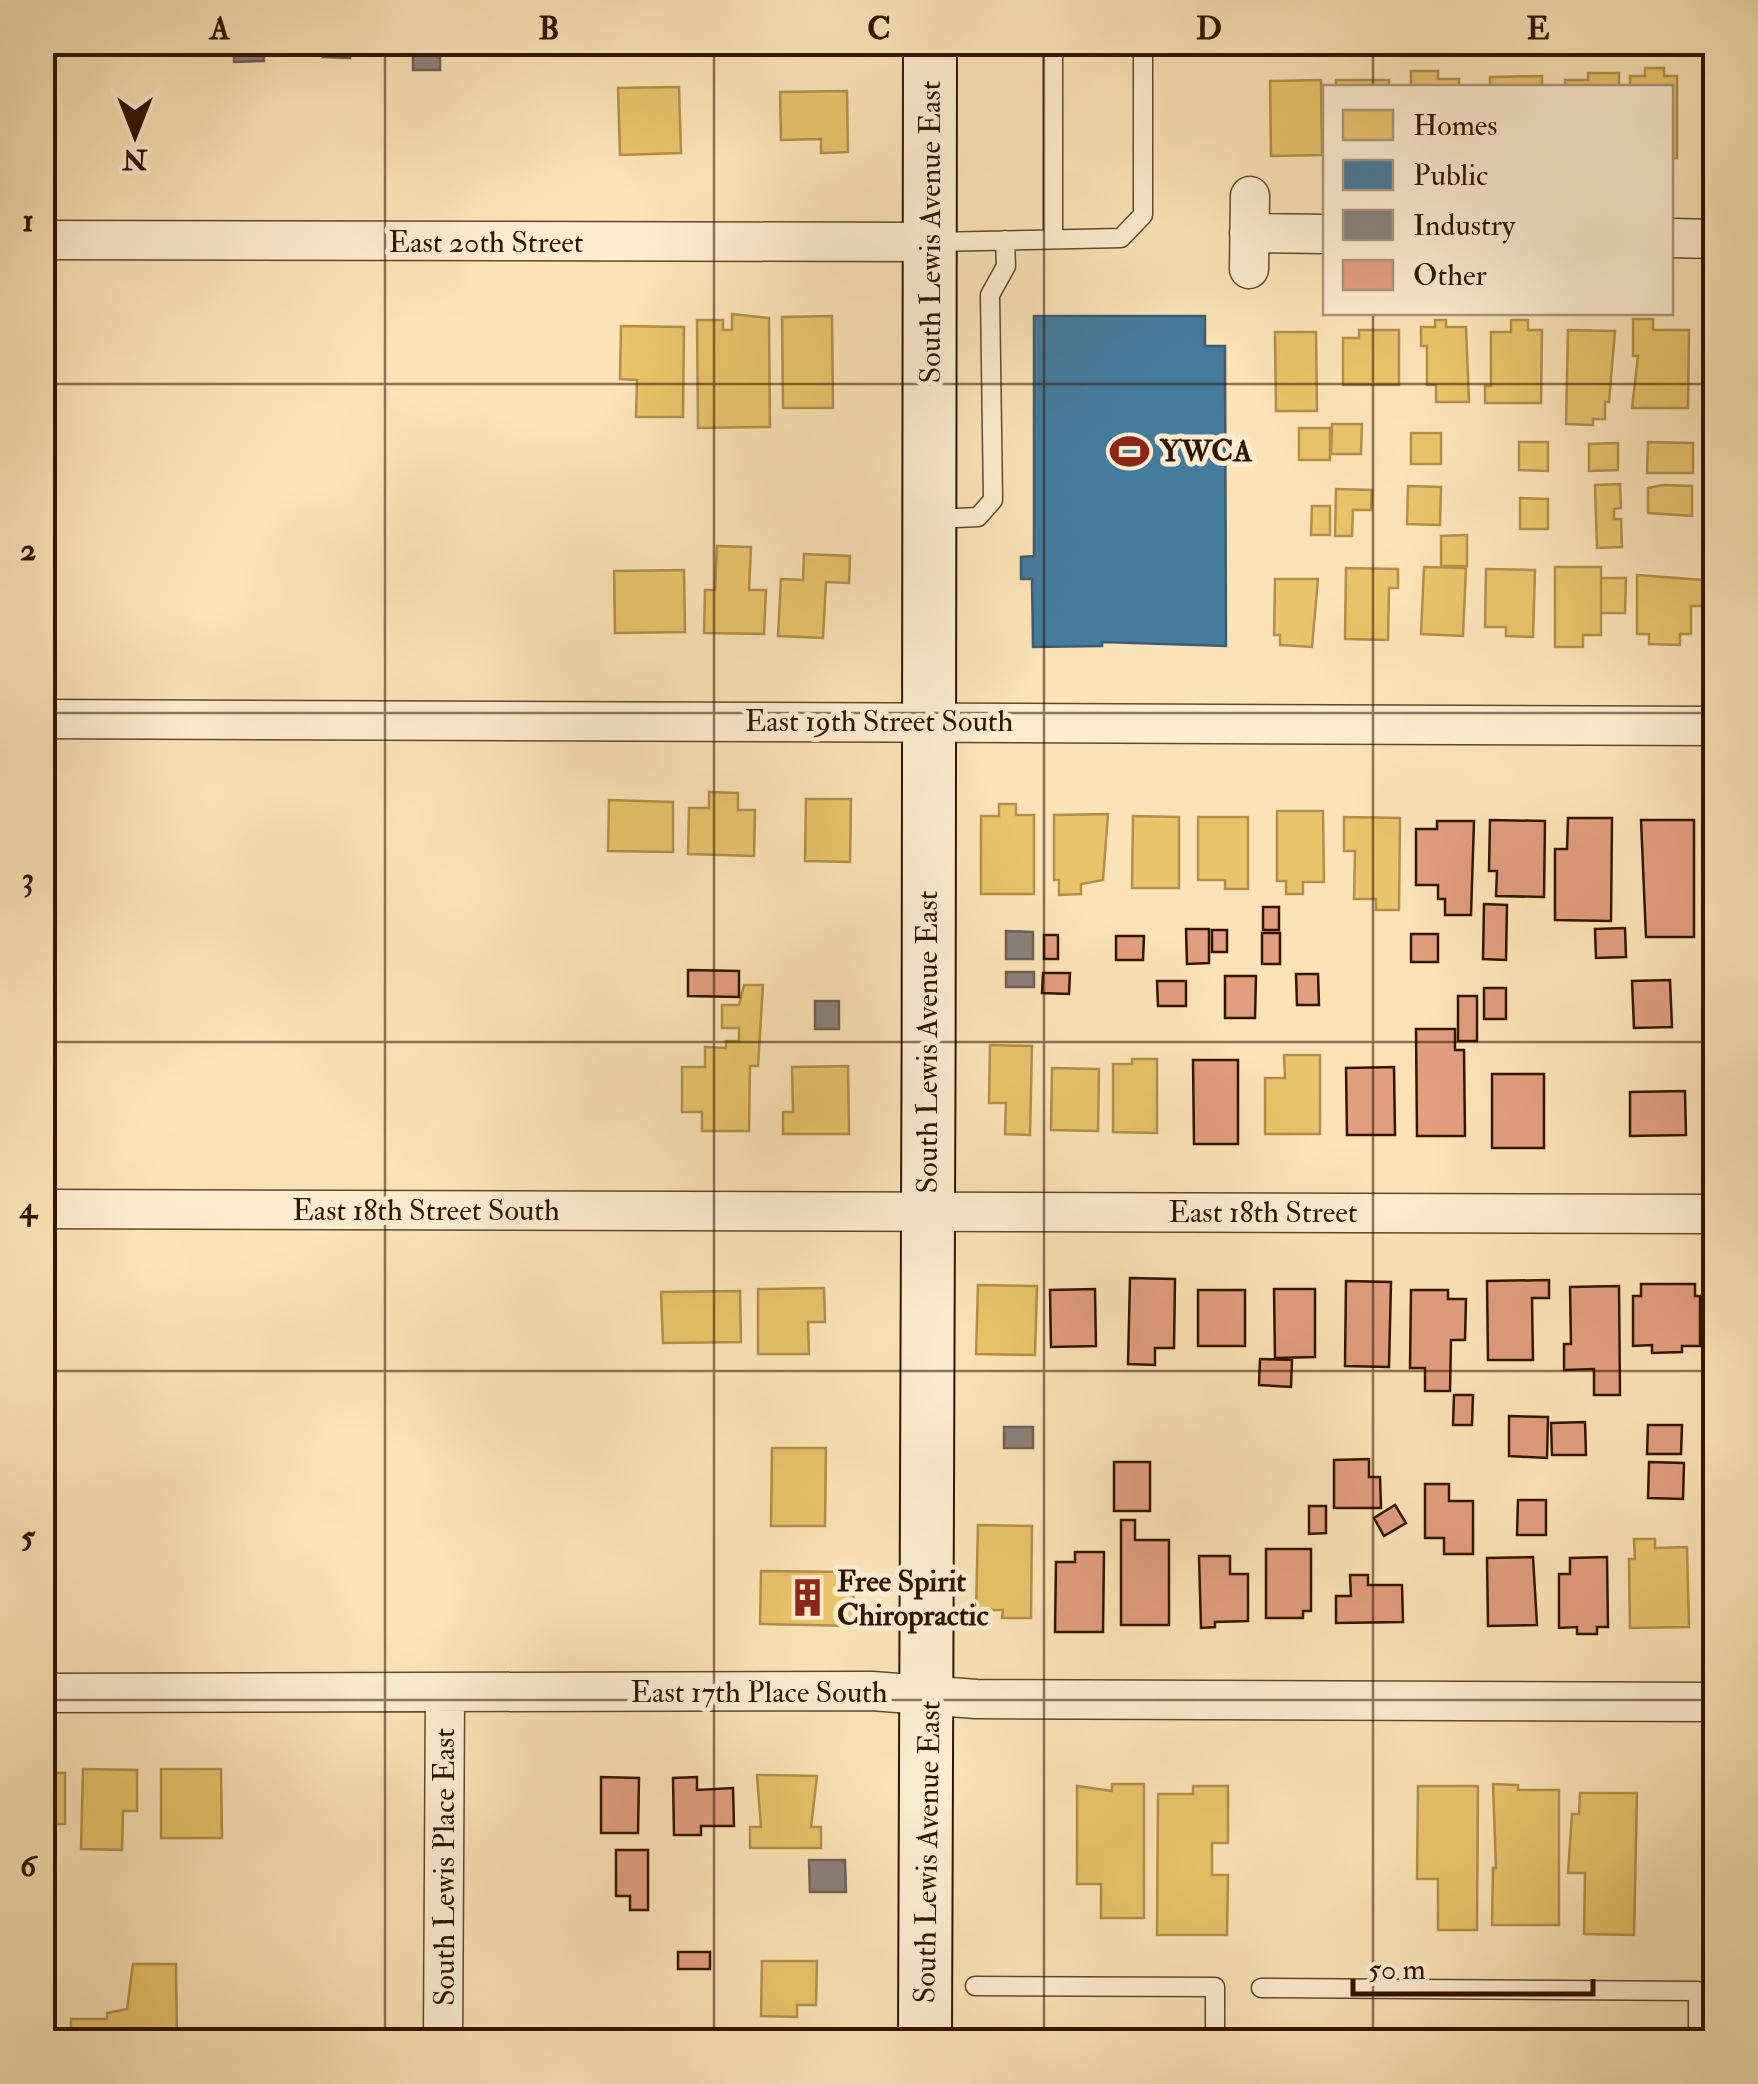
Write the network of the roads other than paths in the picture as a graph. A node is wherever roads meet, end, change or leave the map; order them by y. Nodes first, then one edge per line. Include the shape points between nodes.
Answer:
1 (930, 42) edge
2 (1052, 42) edge
3 (1144, 42) edge
4 (1249, 232) dead end
5 (1323, 234) edge
6 (1053, 238) junction
7 (1673, 238) edge
8 (1716, 239) edge
9 (42, 240) edge
10 (1005, 240) junction
11 (929, 242) junction
12 (930, 519) junction
13 (42, 720) edge
14 (928, 721) junction
15 (1716, 726) edge
16 (42, 1209) edge
17 (810, 1211) joint
18 (926, 1211) junction
19 (1716, 1214) edge
20 (445, 1692) junction
21 (42, 1693) edge
22 (930, 1696) junction
23 (1716, 1702) edge
24 (975, 1986) dead end
25 (1262, 1988) dead end
26 (444, 2042) edge
27 (926, 2042) edge
28 (1215, 2042) edge
29 (1698, 2042) edge

1 - 11 main road, South Lewis Avenue East
2 - 6 lane
3 - 6 lane via 1143,214 1121,238
4 - 5 street
6 - 10 lane
7 - 8 street
9 - 11 street, East 20th Street
10 - 11 lane
10 - 12 lane via 1006,266 990,295 994,500 978,517
11 - 12 main road, South Lewis Avenue East
12 - 14 main road, South Lewis Avenue East
13 - 14 street, East 19th Street South
14 - 15 street, East 19th Street South
14 - 18 main road, South Lewis Avenue East
16 - 17 street, East 18th Street South
17 - 18 street, East 18th Street
18 - 19 street, East 18th Street
18 - 22 main road, South Lewis Avenue East
20 - 21 street, East 17th Place South
20 - 22 street, East 17th Place South via 872,1690
20 - 26 street, South Lewis Place East
22 - 23 street, East 17th Place South
22 - 27 main road, South Lewis Avenue East
24 - 28 lane via 1215,1987
25 - 29 lane via 1698,1991

